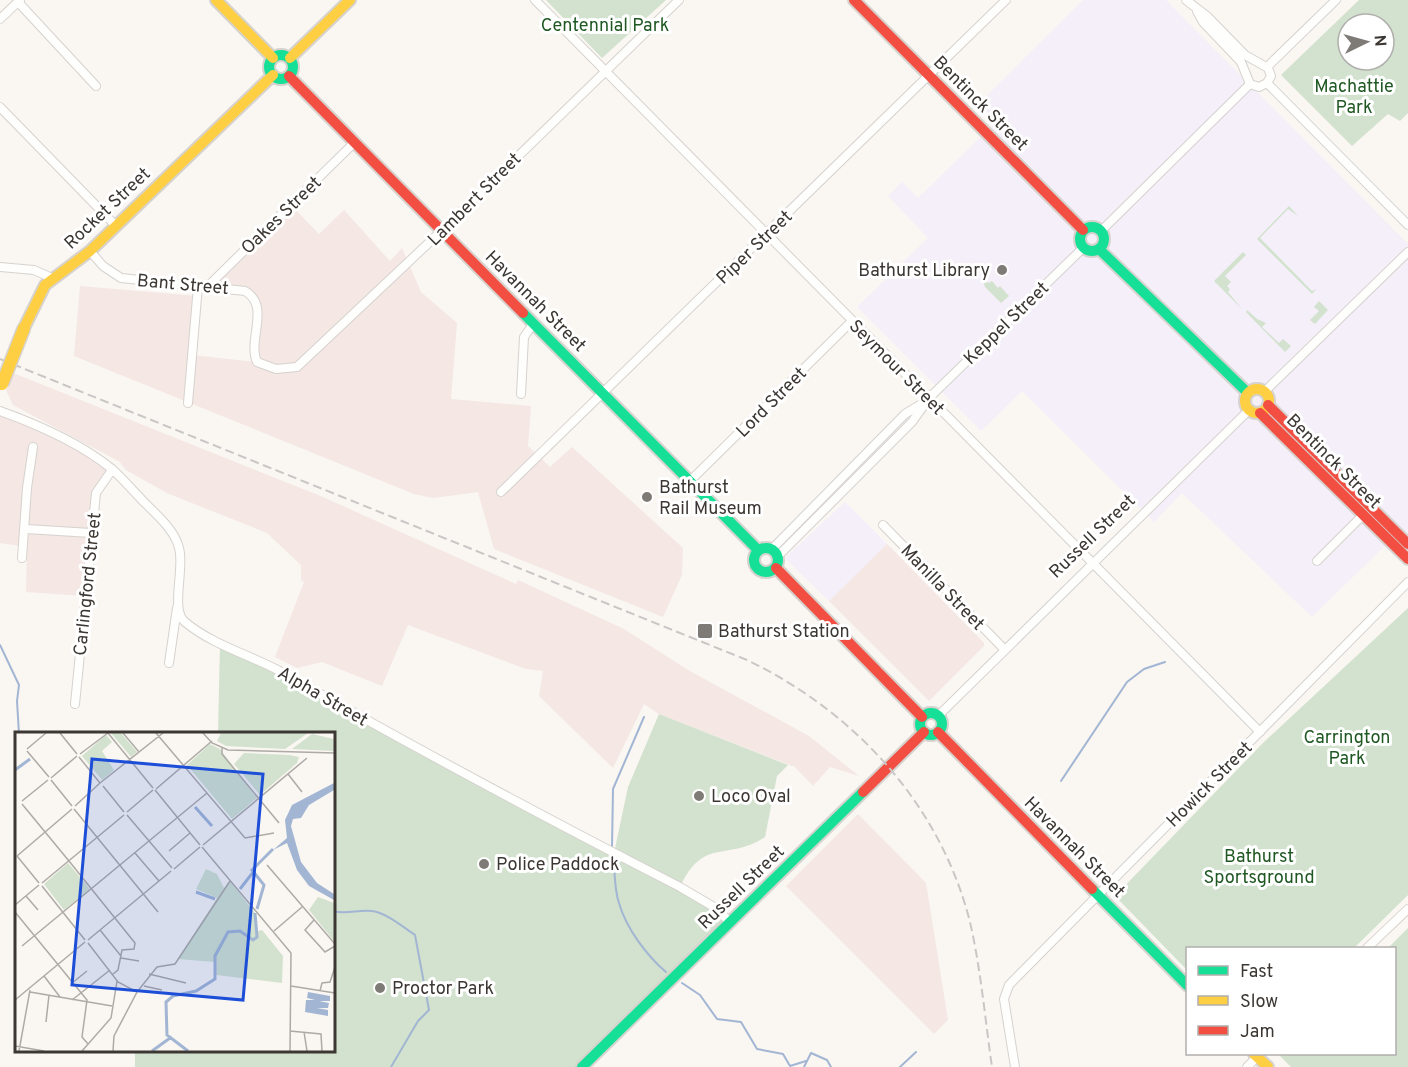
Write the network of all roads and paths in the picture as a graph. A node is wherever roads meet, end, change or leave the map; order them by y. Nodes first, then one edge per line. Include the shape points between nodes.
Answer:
1 (216, 0) edge
2 (350, 0) edge
3 (535, 0) edge
4 (679, 0) edge
5 (854, 0) edge
6 (1006, 0) edge
7 (1186, 0) edge
8 (1336, 0) edge
9 (19, 1) edge
10 (1197, 11) junction
11 (0, 19) edge
12 (273, 58) junction
13 (290, 58) junction
14 (1258, 63) junction
15 (1267, 67) junction
16 (1247, 71) junction
17 (604, 72) junction
18 (273, 75) junction
19 (929, 75) junction
20 (289, 76) junction
21 (1267, 83) junction
22 (1250, 84) junction
23 (96, 86) dead end
24 (0, 107) edge
25 (355, 142) junction
26 (1408, 225) edge
27 (116, 226) junction
28 (1083, 230) junction
29 (442, 231) junction
30 (1101, 231) junction
31 (766, 235) junction
32 (1083, 248) junction
33 (1099, 249) junction
34 (90, 251) junction
35 (1408, 252) edge
36 (0, 267) edge
37 (52, 278) junction
38 (198, 286) junction
39 (207, 287) junction
40 (852, 321) junction
41 (533, 324) junction
42 (257, 362) joint
43 (1, 387) edge
44 (521, 394) dead end
45 (603, 394) junction
46 (929, 398) junction
47 (188, 403) dead end
48 (1260, 405) junction
49 (0, 411) edge
50 (876, 444) junction
51 (33, 447) dead end
52 (883, 450) junction
53 (112, 470) junction
54 (689, 482) junction
55 (501, 492) dead end
56 (813, 505) junction
57 (820, 513) junction
58 (1363, 515) junction
59 (883, 525) dead end
60 (26, 529) junction
61 (91, 533) junction
62 (1408, 544) edge
63 (758, 550) junction
64 (22, 558) dead end
65 (775, 558) junction
66 (1408, 559) edge
67 (1317, 561) dead end
68 (1092, 562) junction
69 (1408, 582) edge
70 (177, 607) junction
71 (1004, 649) junction
72 (169, 663) dead end
73 (75, 704) dead end
74 (938, 716) junction
75 (922, 717) junction
76 (924, 732) junction
77 (938, 732) junction
78 (1260, 732) junction
79 (1098, 895) junction
80 (1408, 909) edge
81 (730, 922) junction
82 (1368, 947) edge
83 (1186, 984) edge
84 (1257, 1055) edge
85 (582, 1067) edge
86 (1015, 1067) edge
87 (1247, 1067) edge
88 (1268, 1067) edge

1 - 12 street
2 - 13 street
3 - 17 street, Seymour Street
4 - 17 street, Lambert Street
5 - 19 street, Bentinck Street
6 - 19 street, Piper Street
7 - 10 street
8 - 15 street
9 - 11 street
9 - 23 street
10 - 14 street via 1208,17 1245,56
10 - 16 street
12 - 13 street
12 - 18 street via 269,64
13 - 20 street via 293,69
14 - 15 street
14 - 16 street
15 - 21 street
16 - 22 street
17 - 29 street, Lambert Street
17 - 31 street, Seymour Street
18 - 20 street via 283,79
18 - 27 street, Rocket Street
19 - 28 street, Bentinck Street
19 - 31 street, Piper Street
20 - 25 street, Havannah Street
21 - 22 street via 1259,87
21 - 26 street
22 - 30 street
24 - 27 street
25 - 29 street, Havannah Street
25 - 39 street, Oakes Street
27 - 34 street, Rocket Street
28 - 30 street via 1090,227
28 - 32 street via 1079,241
29 - 41 street, Havannah Street
29 - 42 street, Lambert Street via 301,364 292,369 276,369
30 - 33 street via 1104,238
31 - 40 street, Seymour Street
31 - 45 street, Piper Street
32 - 33 street via 1089,252
32 - 46 street, Keppel Street
33 - 48 street via 1248,393 1245,400
34 - 37 street, Rocket Street
34 - 38 street, Bant Street via 116,277
35 - 48 street, Russell Street
36 - 37 street via 34,270
37 - 43 street, Rocket Street, bridge via 37,297
38 - 39 street, Bant Street
38 - 47 street
39 - 42 street, Bant Street via 239,289 252,296 257,309
40 - 46 street, Seymour Street
40 - 54 street, Lord Street
41 - 44 street via 524,337
41 - 45 street, Havannah Street
45 - 54 street, Havannah Street
45 - 55 street, Piper Street
46 - 50 street, Keppel Street via 905,414
46 - 52 street, Keppel Street via 912,422
46 - 68 street, Seymour Street
48 - 58 street, Bentinck Street
48 - 62 street, Bentinck Street
48 - 68 street, Russell Street
49 - 53 street via 41,427
50 - 52 street
50 - 56 street, Keppel Street
51 - 60 street
52 - 57 street, Keppel Street
53 - 61 street, Carlingford Street via 96,493
53 - 70 street via 156,514 179,547 183,569
54 - 63 street, Havannah Street
56 - 57 street
56 - 65 street, Keppel Street
57 - 65 street, Keppel Street
58 - 66 street, Bentinck Street
58 - 67 street
59 - 71 street, Manilla Street
60 - 61 street
60 - 64 street
61 - 73 street, Carlingford Street
63 - 65 street
63 - 65 street via 754,559 758,570 765,572
65 - 75 street
68 - 71 street, Russell Street
68 - 78 street, Seymour Street
69 - 78 street, Howick Street
70 - 72 street
70 - 81 street, Alpha Street via 181,619 220,644 280,671 452,769 680,887
71 - 74 street, Russell Street
74 - 75 street via 931,713
74 - 77 street via 942,724
75 - 76 street via 920,726
76 - 77 street
76 - 81 street, Russell Street
77 - 79 street, Havannah Street
78 - 79 street, Howick Street
79 - 83 street, Havannah Street
79 - 86 street, Howick Street via 1009,985 1004,999
80 - 82 street
81 - 85 street, Russell Street
84 - 87 street
84 - 88 street

